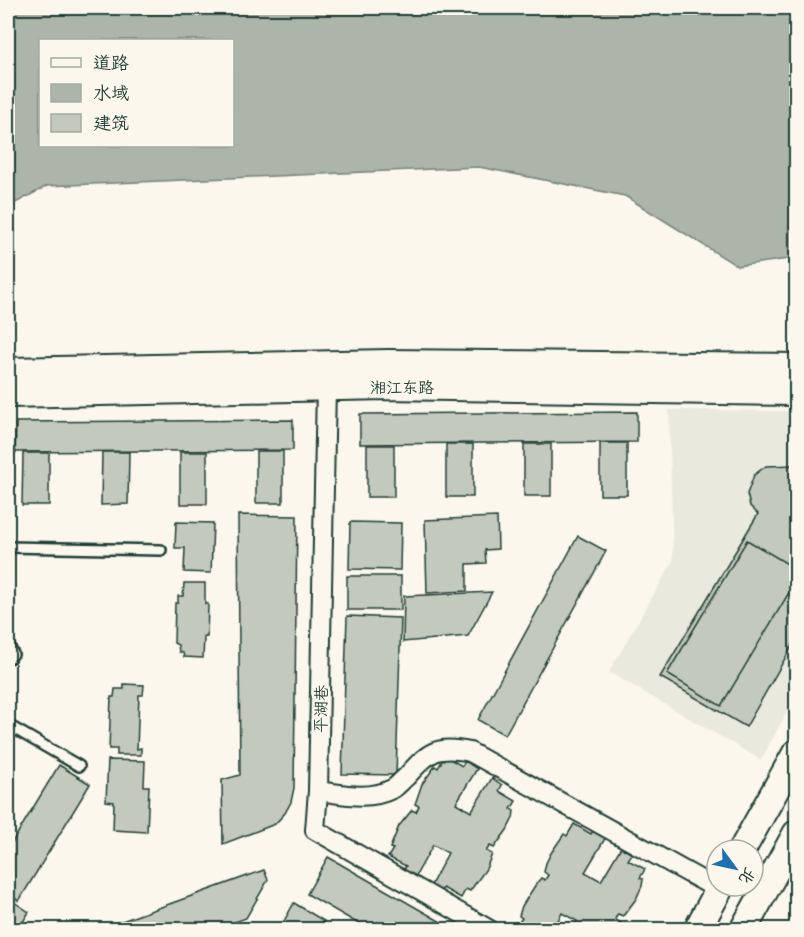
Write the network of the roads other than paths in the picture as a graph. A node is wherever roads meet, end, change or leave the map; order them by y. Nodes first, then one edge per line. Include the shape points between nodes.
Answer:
1 (796, 367) edge
2 (8, 371) edge
3 (326, 387) junction
4 (796, 392) edge
5 (8, 394) edge
6 (8, 547) edge
7 (160, 550) dead end
8 (8, 644) edge
9 (8, 659) edge
10 (8, 725) edge
11 (796, 753) edge
12 (79, 766) dead end
13 (318, 791) junction
14 (796, 834) edge
15 (748, 838) edge
16 (705, 880) edge
17 (715, 898) edge
18 (490, 930) edge
19 (697, 930) edge
20 (743, 930) edge

1 - 2 main road, 湘江东路 via 387,363
3 - 4 main road, 湘江东路
3 - 5 main road, 湘江东路
3 - 13 street, 平湖巷
6 - 7 lane
8 - 9 lane via 13,654
10 - 12 lane
11 - 15 main road
13 - 16 street via 376,795 394,789 429,754 448,747 470,752
13 - 18 street, 平湖巷 via 315,830
14 - 20 main road
17 - 19 main road

